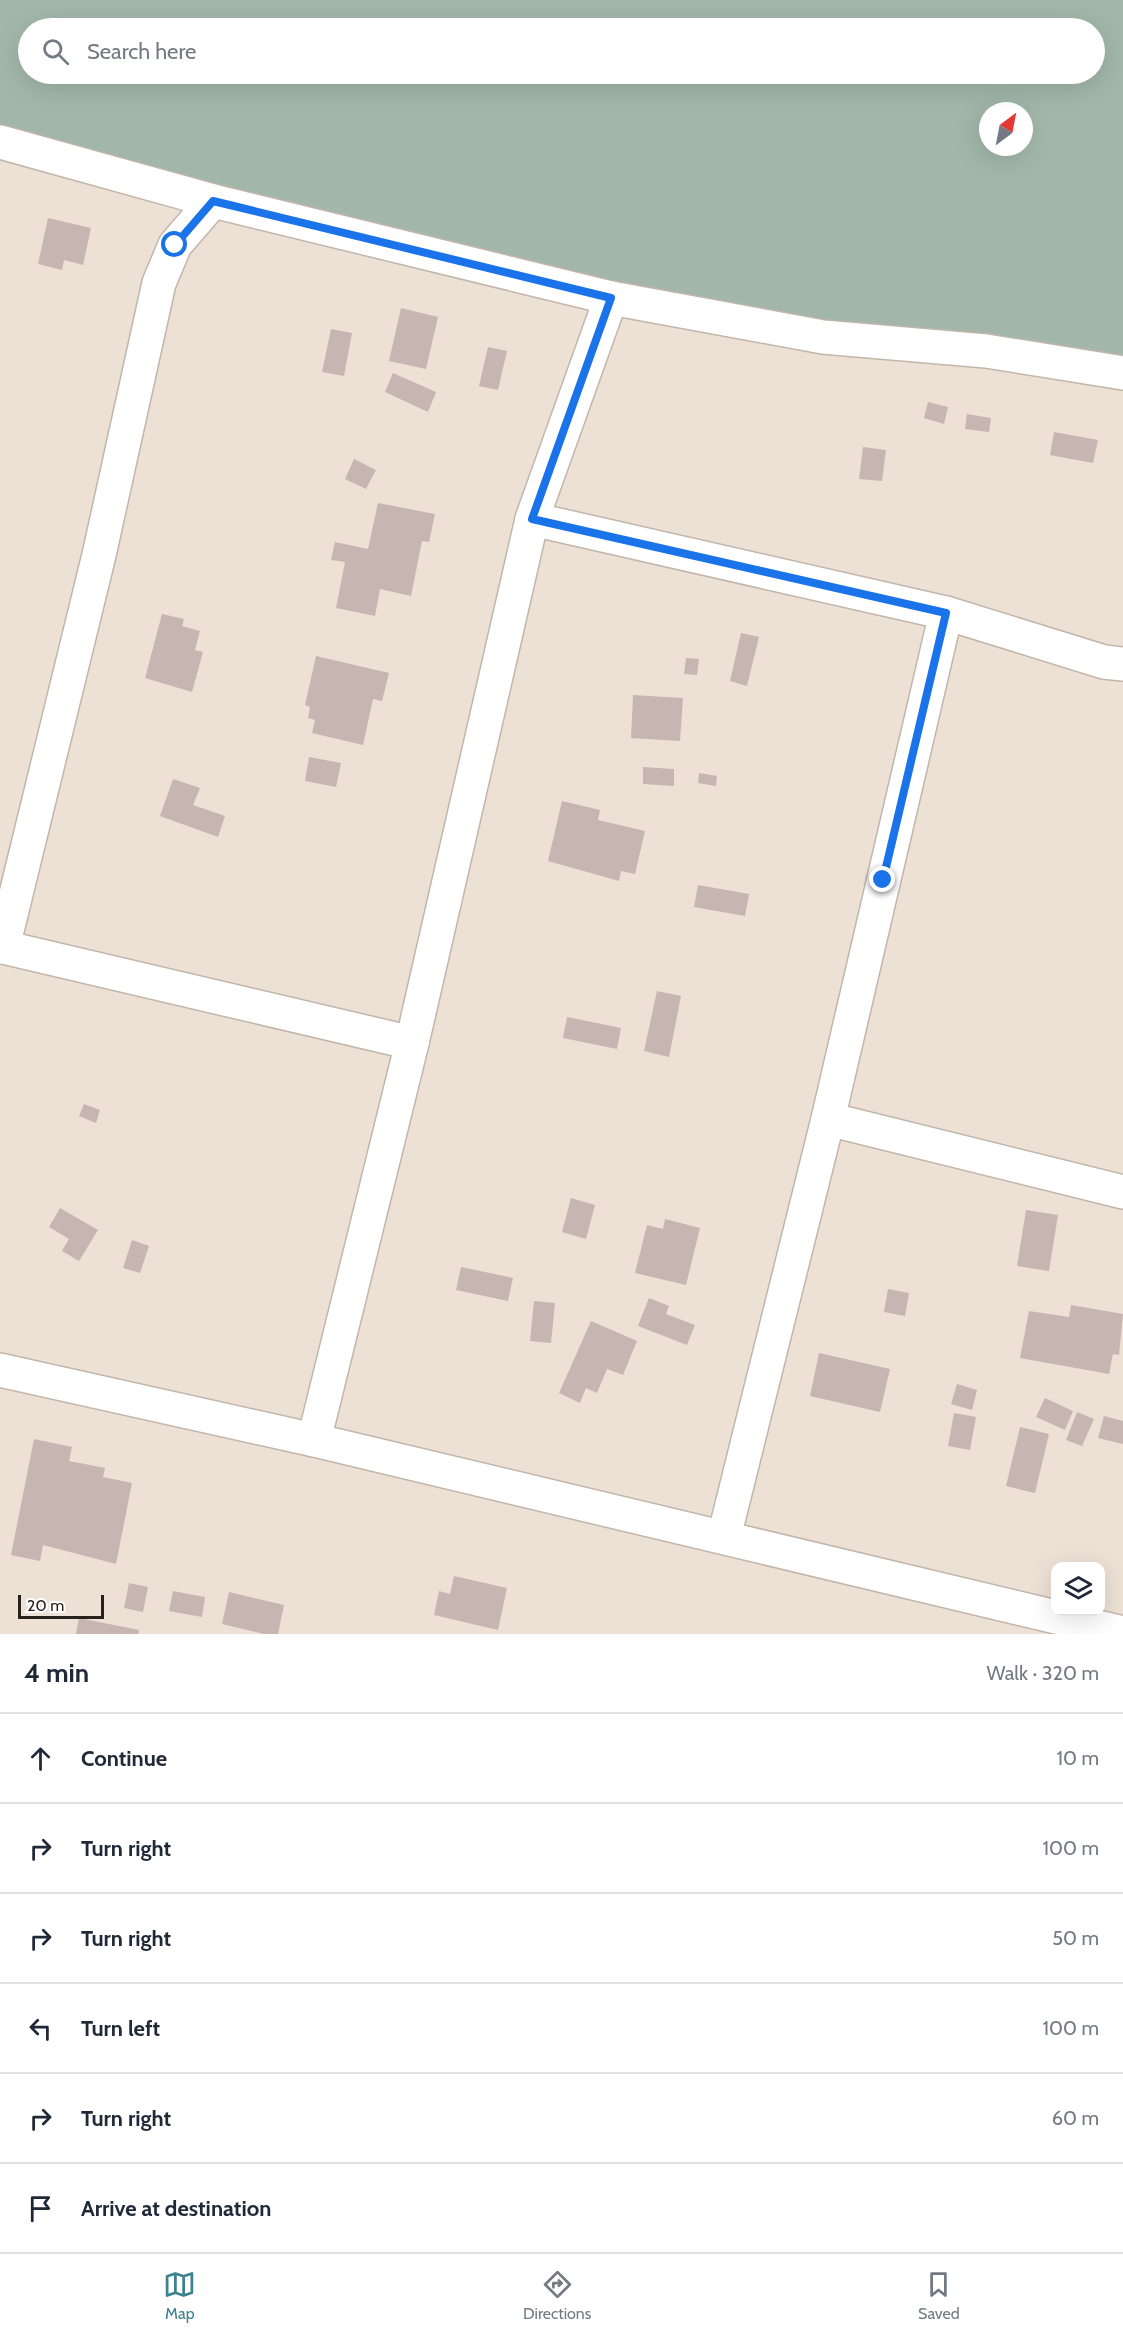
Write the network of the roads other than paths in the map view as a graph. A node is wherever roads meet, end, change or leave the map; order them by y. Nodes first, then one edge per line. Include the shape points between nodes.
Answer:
1 (0, 142) edge
2 (213, 201) junction
3 (611, 298) junction
4 (1123, 374) edge
5 (532, 519) junction
6 (946, 613) junction
7 (1123, 664) edge
8 (1, 947) edge
9 (412, 1043) junction
10 (828, 1119) junction
11 (1123, 1192) edge
12 (0, 1370) edge
13 (314, 1440) junction
14 (724, 1537) junction
15 (1104, 1631) edge

1 - 2 street
2 - 3 street
2 - 8 street via 175,245 159,283 99,555
3 - 4 street via 823,337 986,351
3 - 5 street
5 - 6 street
5 - 9 street
6 - 7 street via 1104,662
6 - 10 street
8 - 9 street
9 - 13 street
10 - 11 street
10 - 14 street
12 - 13 street
13 - 14 street
14 - 15 street

